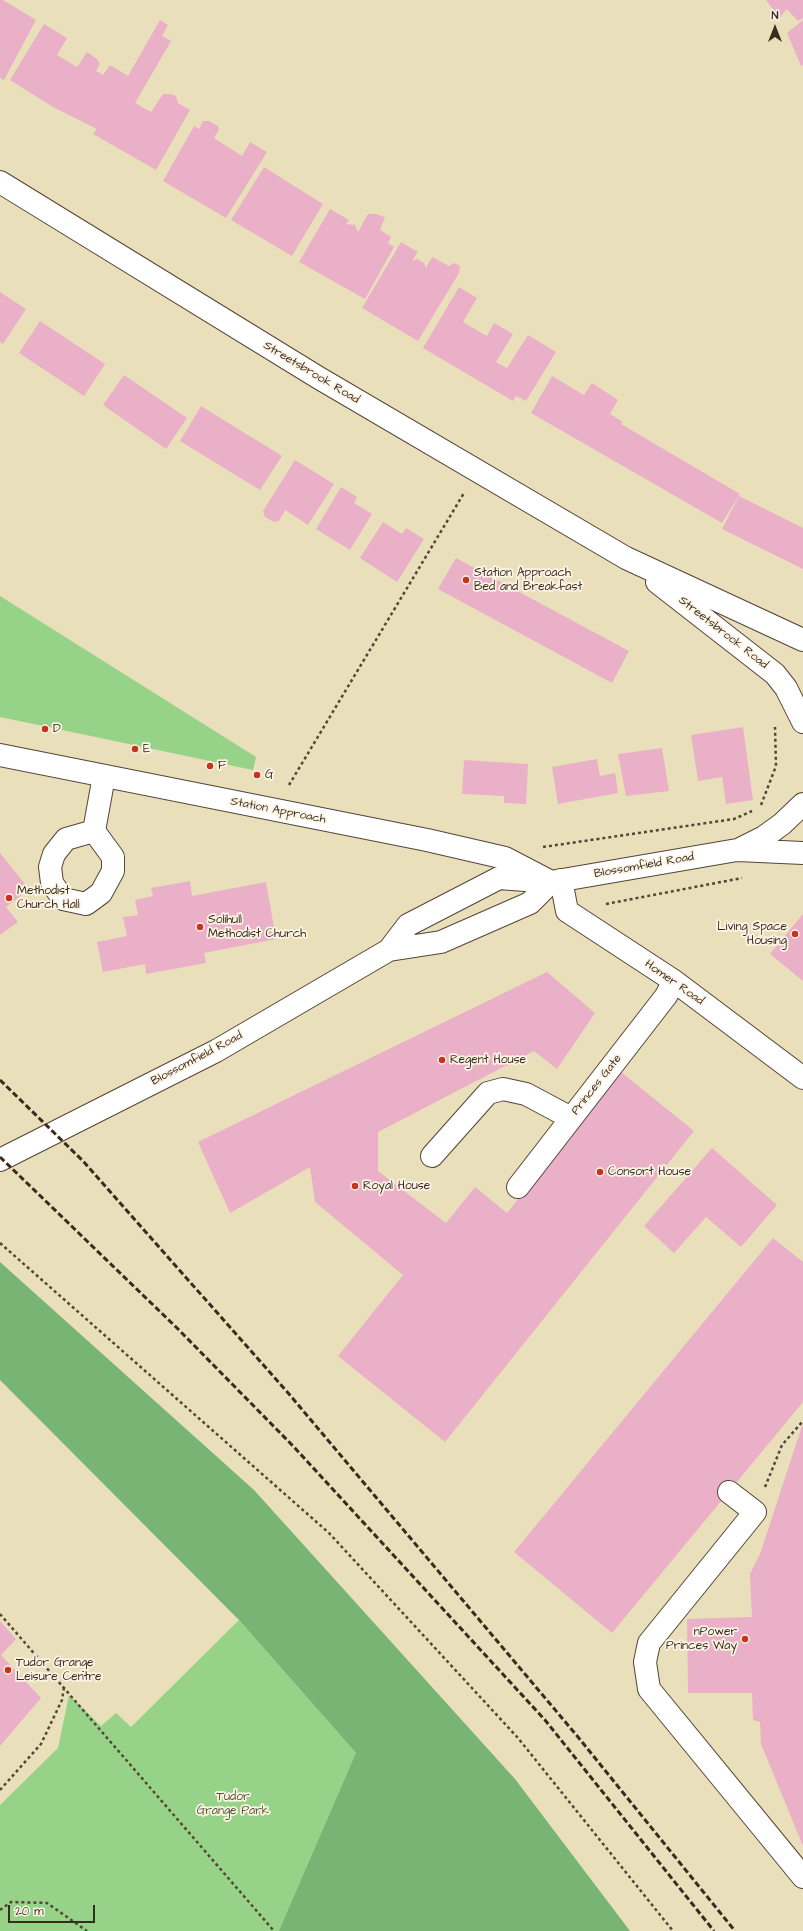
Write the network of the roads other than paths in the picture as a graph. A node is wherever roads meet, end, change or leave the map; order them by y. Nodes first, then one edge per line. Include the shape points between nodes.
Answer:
1 (0, 182) edge
2 (626, 558) junction
3 (803, 640) edge
4 (803, 722) edge
5 (0, 755) edge
6 (104, 776) junction
7 (803, 804) edge
8 (94, 831) dead end
9 (737, 850) junction
10 (803, 853) edge
11 (556, 881) junction
12 (389, 950) junction
13 (674, 981) junction
14 (803, 1078) edge
15 (571, 1118) junction
16 (432, 1156) dead end
17 (0, 1160) edge
18 (518, 1187) dead end
19 (729, 1492) dead end
20 (803, 1877) edge

1 - 2 main road, Streetsbrook Road via 312,374
2 - 3 main road, Streetsbrook Road
2 - 4 main road, Streetsbrook Road via 775,674 789,694
5 - 6 main road, Station Approach
6 - 8 main road
6 - 11 main road, Station Approach via 427,840 505,858
7 - 9 main road, Blossomfield Road via 764,837
9 - 10 main road, Blossomfield Road
9 - 11 main road, Blossomfield Road
11 - 12 main road, Blossomfield Road via 530,903 441,942
11 - 12 main road, Blossomfield Road via 499,878 408,925
11 - 13 main road, Homer Road via 567,911
12 - 17 main road, Blossomfield Road via 216,1051
13 - 14 main road, Homer Road
13 - 15 main road, Princes Gate via 666,996
15 - 16 main road via 526,1094 503,1089 488,1093
15 - 18 main road, Princes Gate
19 - 20 main road via 755,1512 649,1643 645,1662 649,1689

